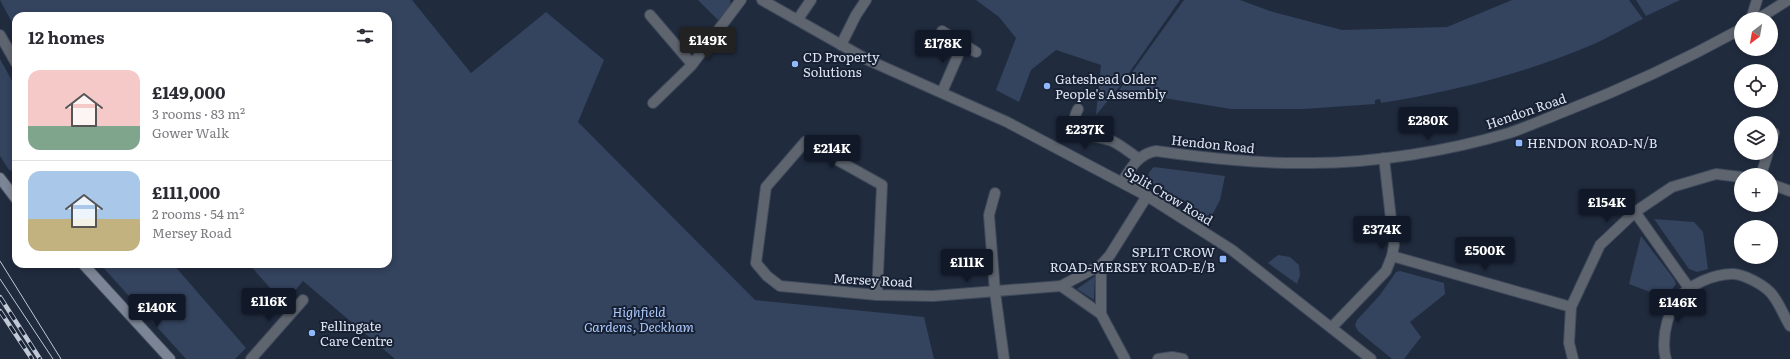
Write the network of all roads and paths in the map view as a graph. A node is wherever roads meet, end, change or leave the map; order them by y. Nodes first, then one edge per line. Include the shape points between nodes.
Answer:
1 (741, 0) edge
2 (762, 0) edge
3 (811, 0) edge
4 (866, 0) edge
5 (1757, 0) edge
6 (1788, 0) edge
7 (1753, 12) edge
8 (1769, 12) edge
9 (650, 15) dead end
10 (798, 19) junction
11 (942, 31) dead end
12 (1734, 33) edge
13 (0, 36) edge
14 (963, 44) junction
15 (841, 45) junction
16 (976, 52) dead end
17 (12, 56) edge
18 (692, 64) junction
19 (942, 92) junction
20 (653, 103) dead end
21 (1078, 110) dead end
22 (1138, 158) junction
23 (1384, 158) junction
24 (1734, 176) edge
25 (0, 178) edge
26 (1122, 182) junction
27 (1778, 187) edge
28 (1790, 191) edge
29 (995, 193) dead end
30 (12, 194) edge
31 (1147, 196) junction
32 (1635, 212) junction
33 (1392, 256) junction
34 (1101, 265) junction
35 (88, 268) edge
36 (1061, 286) junction
37 (1689, 288) junction
38 (995, 292) junction
39 (877, 295) junction
40 (303, 300) dead end
41 (1571, 307) junction
42 (1101, 314) junction
43 (1790, 326) edge
44 (1332, 328) junction
45 (170, 359) edge
46 (251, 359) edge
47 (1004, 359) edge
48 (1125, 359) edge
49 (1158, 359) edge
50 (1183, 359) edge
51 (1371, 359) edge
52 (1572, 359) edge
53 (1666, 359) edge

1 - 18 street
2 - 10 street, Split Crow Road
3 - 10 street
4 - 15 street
5 - 7 street
6 - 8 street
9 - 18 street
10 - 15 street, Split Crow Road
11 - 14 street
12 - 23 street, Hendon Road via 1616,92 1509,133 1432,151
13 - 17 street
14 - 16 street
14 - 19 street
15 - 19 street, Split Crow Road via 868,60
18 - 20 street
19 - 26 street, Split Crow Road via 1007,122
21 - 22 street via 1073,119 1074,126 1081,132 1113,142
22 - 23 street, Hendon Road via 1147,152 1156,151 1226,160 1312,164
22 - 26 street
23 - 33 street via 1394,245
24 - 32 street via 1716,174 1672,187
25 - 30 main road
26 - 31 street, Split Crow Road
27 - 28 street
29 - 38 street via 989,215
31 - 34 street, Mersey Road
31 - 44 street, Split Crow Road via 1232,250
32 - 37 street
32 - 41 street via 1600,246
33 - 41 street
33 - 44 street via 1386,271
34 - 36 street, Mersey Road
34 - 42 street
35 - 45 main road
36 - 38 street, Mersey Road
36 - 42 street
37 - 43 street via 1715,277 1734,274 1749,279 1770,292
37 - 53 street via 1677,300 1670,313 1664,343
38 - 39 street, Mersey Road via 934,296
38 - 47 street
39 - 39 street, Mersey Road via 882,184 805,142 766,186 756,263 766,276 780,286
40 - 46 street
41 - 52 street via 1569,343
42 - 48 street
44 - 51 street, Split Crow Road
49 - 50 street

